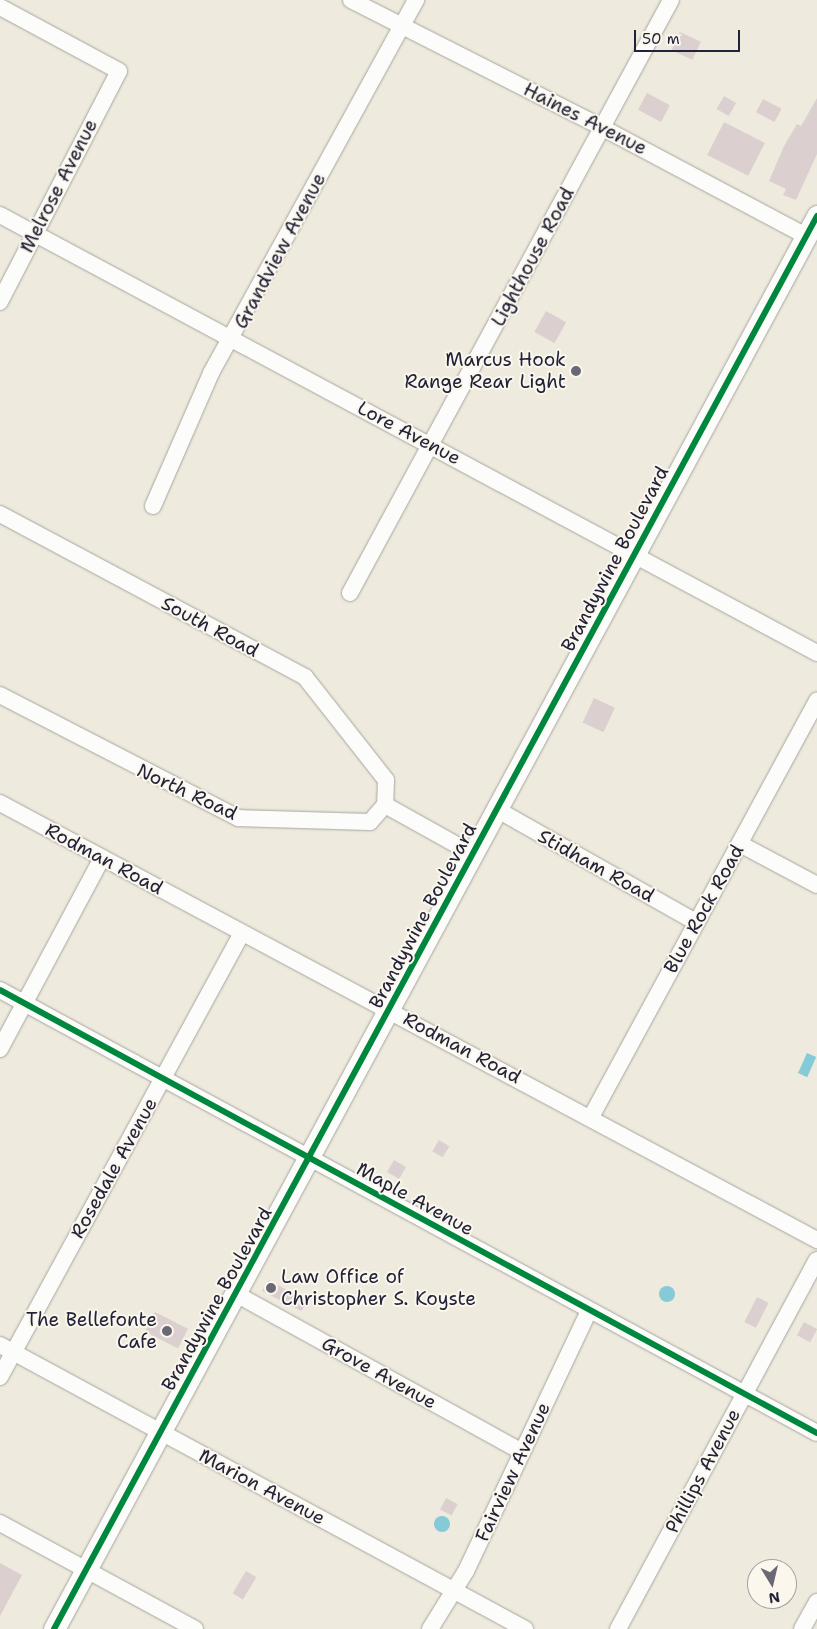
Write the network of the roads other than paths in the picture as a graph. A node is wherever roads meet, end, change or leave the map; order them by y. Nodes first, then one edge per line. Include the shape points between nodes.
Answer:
1 (351, 0) edge
2 (416, 0) edge
3 (671, 0) edge
4 (0, 7) edge
5 (402, 26) junction
6 (603, 128) junction
7 (0, 215) edge
8 (817, 216) edge
9 (35, 234) junction
10 (811, 239) edge
11 (0, 302) edge
12 (232, 339) junction
13 (432, 444) junction
14 (153, 506) dead end
15 (0, 514) edge
16 (635, 555) junction
17 (350, 593) dead end
18 (817, 653) edge
19 (0, 695) edge
20 (817, 700) edge
21 (0, 803) edge
22 (384, 805) junction
23 (496, 809) junction
24 (740, 844) junction
25 (473, 854) junction
26 (102, 858) junction
27 (817, 885) edge
28 (696, 922) junction
29 (242, 933) junction
30 (0, 990) edge
31 (24, 1004) junction
32 (390, 1010) junction
33 (0, 1049) edge
34 (162, 1079) junction
35 (591, 1117) junction
36 (310, 1159) junction
37 (817, 1240) edge
38 (817, 1260) edge
39 (236, 1294) junction
40 (589, 1311) junction
41 (7, 1349) edge
42 (0, 1377) edge
43 (745, 1394) junction
44 (161, 1432) junction
45 (817, 1433) edge
46 (522, 1452) junction
47 (0, 1523) edge
48 (86, 1570) junction
49 (455, 1591) junction
50 (817, 1602) edge
51 (54, 1629) edge
52 (195, 1629) edge
53 (430, 1629) edge
54 (525, 1629) edge
55 (618, 1629) edge
56 (802, 1629) edge

1 - 5 street, Haines Avenue
2 - 5 street, Grandview Avenue
3 - 6 street, Lighthouse Road
4 - 9 street, Melrose Avenue via 119,71
5 - 6 street, Haines Avenue
5 - 12 street, Grandview Avenue
6 - 10 street, Haines Avenue
6 - 13 street, Lighthouse Road
7 - 9 street, Lore Avenue
8 - 10 street, Brandywine Boulevard
9 - 11 street, Melrose Avenue
9 - 12 street, Lore Avenue
10 - 16 street, Brandywine Boulevard
12 - 13 street, Lore Avenue
12 - 14 street, Grandview Avenue via 199,396
13 - 16 street, Lore Avenue
13 - 17 street, Lighthouse Road
15 - 22 street, South Road via 305,678 386,780
16 - 18 street, Lore Avenue
16 - 23 street, Brandywine Boulevard
19 - 22 street, North Road via 238,818 370,822
20 - 24 street, Blue Rock Road
21 - 26 street, Rodman Road
22 - 25 street
23 - 25 street, Brandywine Boulevard
23 - 28 street, Stidham Road
24 - 27 street
24 - 28 street, Blue Rock Road
25 - 32 street, Brandywine Boulevard
26 - 29 street, Rodman Road
26 - 31 street
28 - 35 street, Blue Rock Road
29 - 32 street, Rodman Road
29 - 34 street, Rosedale Avenue
30 - 31 street, Maple Avenue
31 - 33 street
31 - 34 street, Maple Avenue
32 - 35 street, Rodman Road
32 - 36 street, Brandywine Boulevard
34 - 36 street, Maple Avenue
34 - 41 street, Rosedale Avenue
35 - 37 street, Rodman Road
36 - 39 street, Brandywine Boulevard
36 - 40 street, Maple Avenue
38 - 43 street, Phillips Avenue
39 - 44 street, Brandywine Boulevard
39 - 46 street, Grove Avenue
40 - 43 street, Maple Avenue
40 - 46 street, Fairview Avenue
41 - 42 street, Rosedale Avenue
41 - 44 street, Marion Avenue
43 - 45 street, Maple Avenue
43 - 55 street, Phillips Avenue
44 - 48 street, Brandywine Boulevard
44 - 49 street, Marion Avenue
46 - 49 street, Fairview Avenue
47 - 48 street
48 - 51 street, Brandywine Boulevard
48 - 52 street
49 - 53 street, Fairview Avenue
49 - 54 street, Marion Avenue
50 - 56 street

